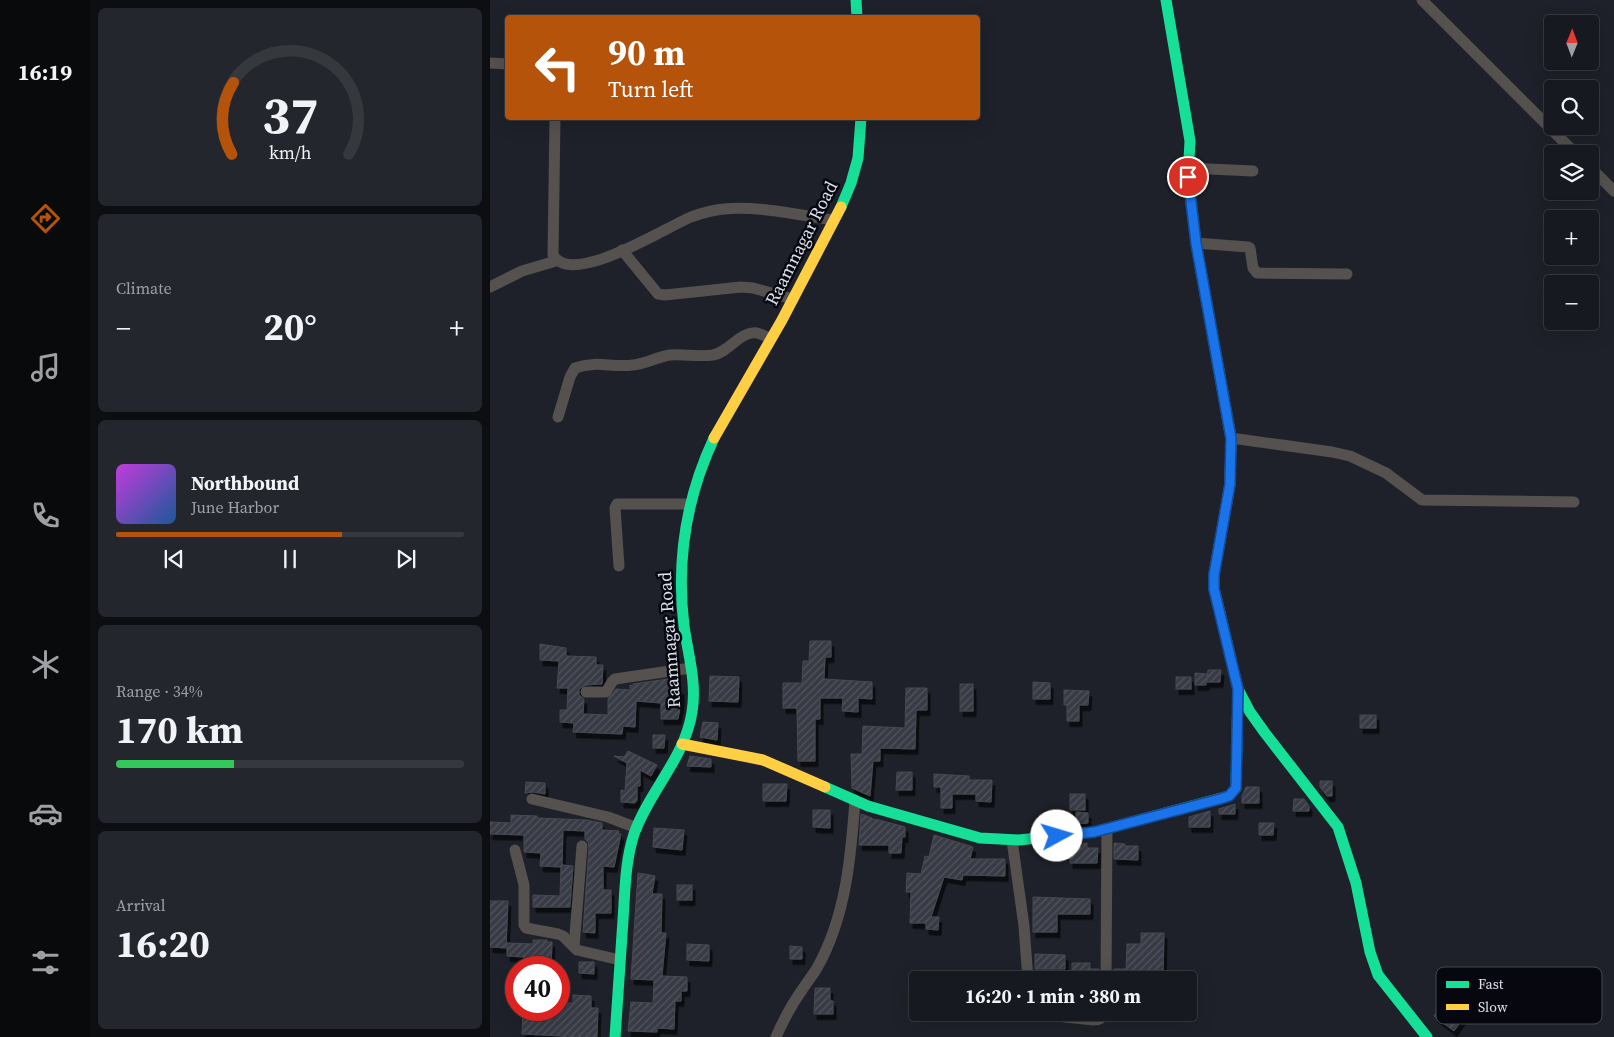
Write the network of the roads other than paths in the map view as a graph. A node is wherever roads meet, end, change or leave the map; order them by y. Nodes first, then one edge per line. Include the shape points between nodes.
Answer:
1 (856, 0) edge
2 (1166, 0) edge
3 (1422, 0) edge
4 (857, 15) edge
5 (490, 63) edge
6 (505, 64) edge
7 (555, 120) edge
8 (861, 120) edge
9 (1567, 145) edge
10 (1188, 168) junction
11 (1253, 171) dead end
12 (1599, 176) edge
13 (1614, 191) edge
14 (834, 220) junction
15 (1196, 243) junction
16 (622, 250) junction
17 (556, 261) junction
18 (1347, 274) dead end
19 (490, 287) edge
20 (793, 299) junction
21 (772, 338) junction
22 (558, 417) dead end
23 (1231, 438) junction
24 (1574, 502) dead end
25 (690, 504) junction
26 (618, 566) dead end
27 (691, 668) junction
28 (1238, 689) junction
29 (586, 692) dead end
30 (682, 744) junction
31 (532, 799) dead end
32 (854, 800) junction
33 (637, 828) junction
34 (1107, 828) junction
35 (1012, 840) junction
36 (582, 846) dead end
37 (515, 850) dead end
38 (574, 947) junction
39 (620, 960) junction
40 (1027, 971) edge
41 (1106, 971) edge
42 (615, 1037) edge
43 (776, 1037) edge
44 (1427, 1037) edge

1 - 4 main road
2 - 10 main road via 1190,141
3 - 9 street
5 - 6 street
7 - 17 street via 553,255
8 - 14 main road, Raamnagar Road via 858,158
10 - 11 street
10 - 15 main road
12 - 13 street
14 - 16 street via 725,208 691,217
14 - 20 main road, Raamnagar Road
15 - 18 street via 1248,247 1257,273
15 - 23 main road
16 - 17 street via 606,258 571,266
16 - 20 street via 658,294 741,287
17 - 19 street via 522,271
20 - 21 main road, Raamnagar Road
21 - 22 street via 757,333 742,336 717,354 672,355 633,365 593,363 575,368
21 - 25 main road, Raamnagar Road via 715,439 699,473
23 - 24 street via 1350,456 1386,473 1422,500
23 - 28 main road via 1230,484 1214,589
25 - 26 street via 617,504
25 - 27 main road, Raamnagar Road via 684,534 682,574 684,626
27 - 29 street via 615,680 606,692
27 - 30 main road, Raamnagar Road via 692,714
28 - 34 main road via 1236,788 1229,796
28 - 44 main road via 1250,712 1338,827 1356,883 1378,976
30 - 32 main road via 763,760
30 - 33 main road, Raamnagar Road
31 - 33 street via 608,816
32 - 35 main road via 954,832
32 - 43 street via 851,853 840,908 827,947
33 - 39 main road, Raamnagar Road via 626,870
34 - 35 main road
34 - 41 street
35 - 40 street
36 - 38 street
37 - 38 street via 523,876 525,926 561,935
38 - 39 street via 582,952
39 - 42 main road, Raamnagar Road

